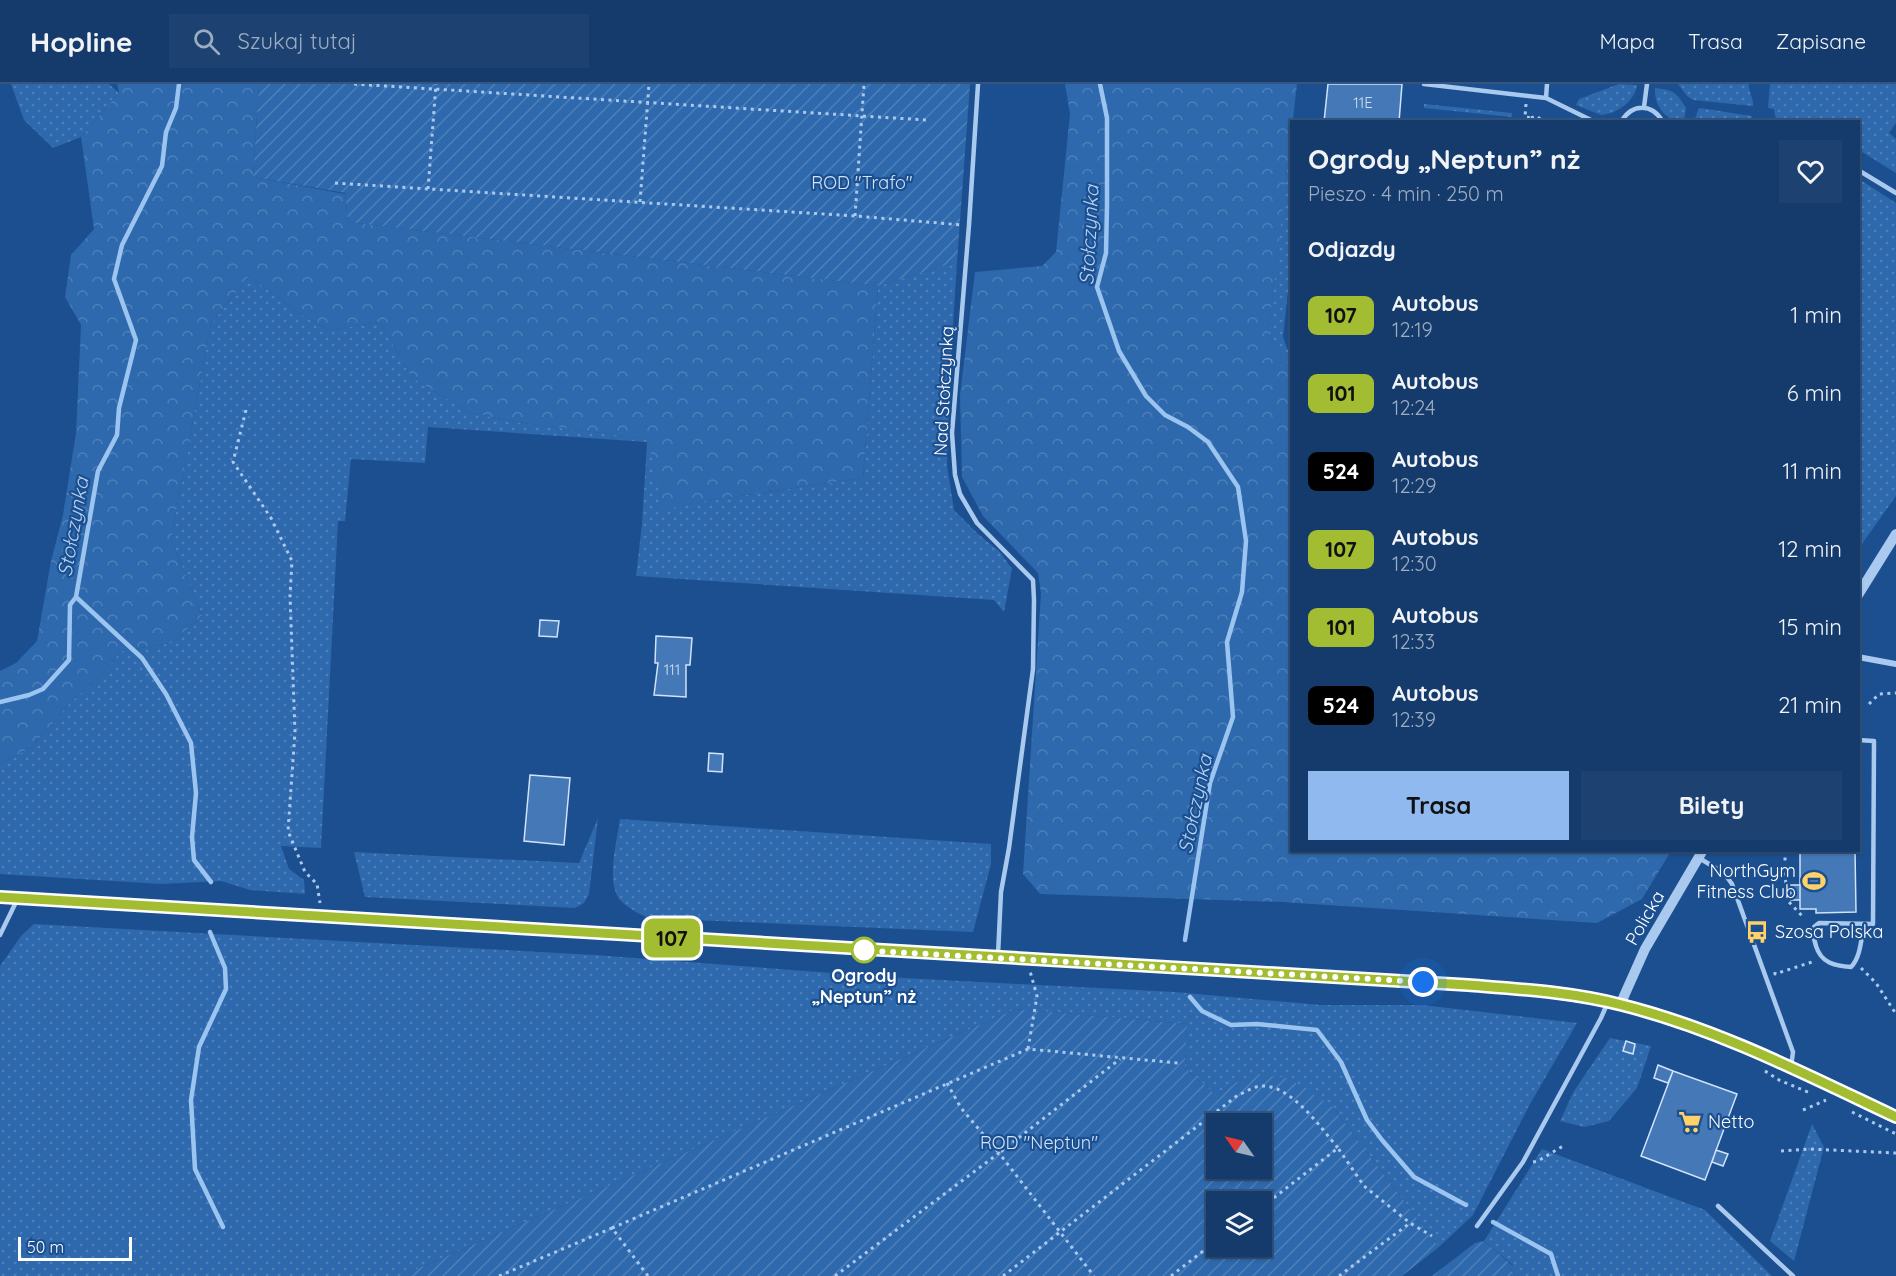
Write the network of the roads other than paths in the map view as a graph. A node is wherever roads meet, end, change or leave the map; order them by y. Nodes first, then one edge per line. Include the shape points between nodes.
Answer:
1 (978, 84) edge
2 (1424, 84) edge
3 (1547, 84) edge
4 (1647, 84) edge
5 (1546, 98) junction
6 (1644, 107) junction
7 (1591, 120) edge
8 (1622, 120) edge
9 (1663, 120) edge
10 (1860, 171) edge
11 (1896, 193) edge
12 (1896, 534) edge
13 (1860, 592) edge
14 (1860, 657) edge
15 (1896, 664) edge
16 (1860, 740) edge
17 (1701, 854) edge
18 (0, 897) edge
19 (18, 898) junction
20 (1864, 925) junction
21 (0, 935) edge
22 (998, 958) junction
23 (1608, 1002) junction
24 (1620, 1005) junction
25 (1790, 1068) junction
26 (1896, 1116) edge
27 (1718, 1206) dead end
28 (1477, 1226) dead end
29 (1793, 1276) edge

1 - 22 lane, Nad Stołczynką via 952,433 955,475 960,494 977,523 1033,580 1034,600 1033,669 1001,892
2 - 5 lane
3 - 5 lane
4 - 6 lane
5 - 7 lane
6 - 8 lane via 1635,108
6 - 9 lane
10 - 11 lane
12 - 13 street
14 - 15 street
16 - 20 lane via 1874,741 1873,924
17 - 24 street, Policka via 1645,949
17 - 25 lane via 1733,886 1793,1052
18 - 19 street
19 - 21 lane
19 - 22 street
20 - 20 lane via 1851,967 1819,955 1812,933 1819,923
22 - 23 street via 1468,985
23 - 24 street
23 - 28 lane via 1523,1162
24 - 25 street via 1706,1032
25 - 26 street
27 - 29 lane

